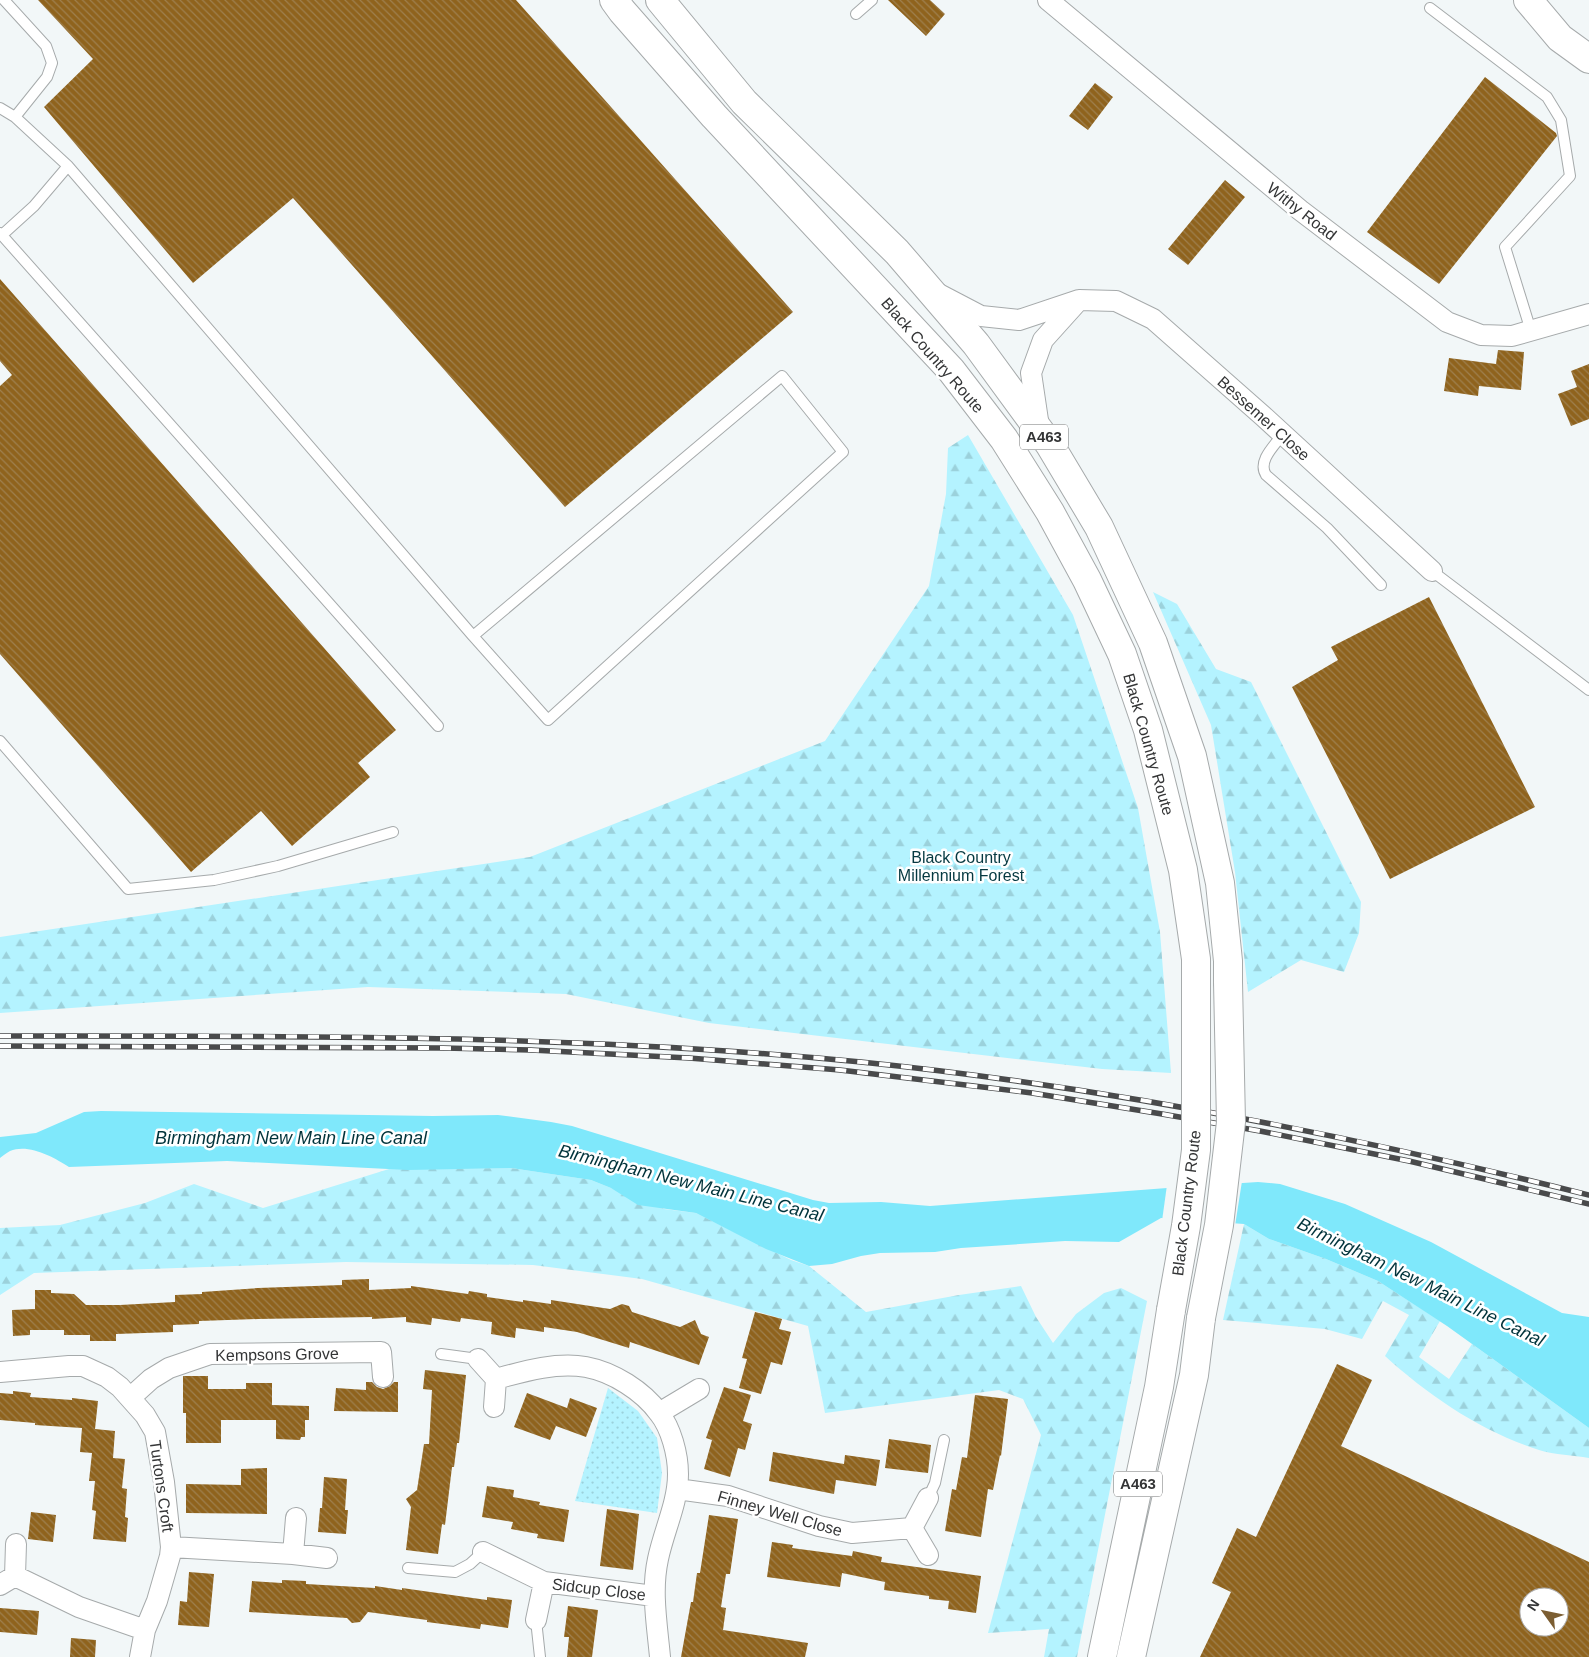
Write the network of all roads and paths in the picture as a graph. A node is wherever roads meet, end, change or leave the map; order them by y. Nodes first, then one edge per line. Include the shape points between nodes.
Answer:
1 (4, 0) edge
2 (614, 0) edge
3 (660, 0) edge
4 (872, 0) edge
5 (1048, 0) edge
6 (1528, 0) edge
7 (1430, 8) dead end
8 (856, 14) dead end
9 (1589, 59) edge
10 (0, 108) edge
11 (15, 117) junction
12 (68, 166) junction
13 (1, 234) edge
14 (931, 290) junction
15 (1078, 300) junction
16 (1589, 314) edge
17 (1531, 331) junction
18 (1039, 431) junction
19 (1284, 434) junction
20 (1432, 571) joint
21 (1382, 585) dead end
22 (474, 636) junction
23 (1589, 690) edge
24 (438, 726) dead end
25 (0, 741) edge
26 (393, 832) dead end
27 (441, 1354) dead end
28 (478, 1360) joint
29 (0, 1372) edge
30 (383, 1377) dead end
31 (496, 1379) junction
32 (699, 1389) dead end
33 (130, 1398) junction
34 (494, 1407) dead end
35 (660, 1412) junction
36 (944, 1440) dead end
37 (677, 1489) junction
38 (928, 1498) joint
39 (296, 1518) dead end
40 (912, 1528) junction
41 (16, 1544) dead end
42 (171, 1547) junction
43 (483, 1552) joint
44 (293, 1554) junction
45 (928, 1555) dead end
46 (327, 1558) dead end
47 (408, 1568) dead end
48 (7, 1581) edge
49 (544, 1582) junction
50 (654, 1596) junction
51 (536, 1620) joint
52 (145, 1630) junction
53 (140, 1657) edge
54 (540, 1657) edge
55 (660, 1657) edge
56 (1102, 1657) edge
57 (1131, 1657) edge

1 - 11 lane via 46,46 52,63 47,77
2 - 56 main road, Black Country Route / A463, bridge via 714,116 951,370 1004,439 1050,512 1087,580 1122,654 1148,730 1183,870 1196,959 1196,1150 1158,1387
3 - 14 main road, Black Country Route / A463 via 744,102 897,252
4 - 8 lane
5 - 17 street, Withy Road via 1300,210 1447,322 1481,336 1512,336
6 - 9 main road via 1560,38
7 - 17 lane via 1547,98 1560,120 1570,176 1505,247
10 - 11 lane
11 - 12 lane
12 - 13 lane via 34,206
12 - 22 lane
13 - 24 lane
14 - 15 street, Bessemer Close via 982,316 1019,320
14 - 18 main road, Black Country Route / A463 via 976,344
15 - 18 street via 1042,340 1031,373
15 - 19 street, Bessemer Close via 1116,300 1152,319
16 - 17 street, Withy Road
18 - 57 main road, Black Country Route / A463, bridge via 1099,527 1153,643 1192,756 1220,883 1228,961 1231,1122 1219,1225 1194,1374
19 - 20 street, Bessemer Close
19 - 21 lane via 1264,461 1263,471 1327,528
20 - 23 lane
22 - 22 lane via 782,376 843,452 548,720
25 - 26 lane via 128,889 214,880 278,866
27 - 28 lane
28 - 31 street
29 - 33 street, Turtons Croft via 83,1366 106,1377
30 - 33 street, Kempsons Grove via 381,1352 210,1354 169,1368
31 - 34 street
31 - 35 street via 549,1367 586,1367 622,1382
32 - 35 street
33 - 42 street, Turtons Croft via 155,1432
35 - 37 street via 675,1451
36 - 38 lane via 935,1483
37 - 40 street, Finney Well Close via 728,1496 819,1526 852,1533
37 - 50 street via 658,1559
38 - 40 street
39 - 44 street
40 - 45 street
41 - 48 street
42 - 44 street
42 - 52 street, Turtons Croft via 158,1601
43 - 47 lane via 455,1572
43 - 49 street, Sidcup Close
44 - 46 street
48 - 52 street
49 - 50 street, Sidcup Close
49 - 51 street, Sidcup Close
50 - 55 street
51 - 54 lane
52 - 53 street, Turtons Croft

